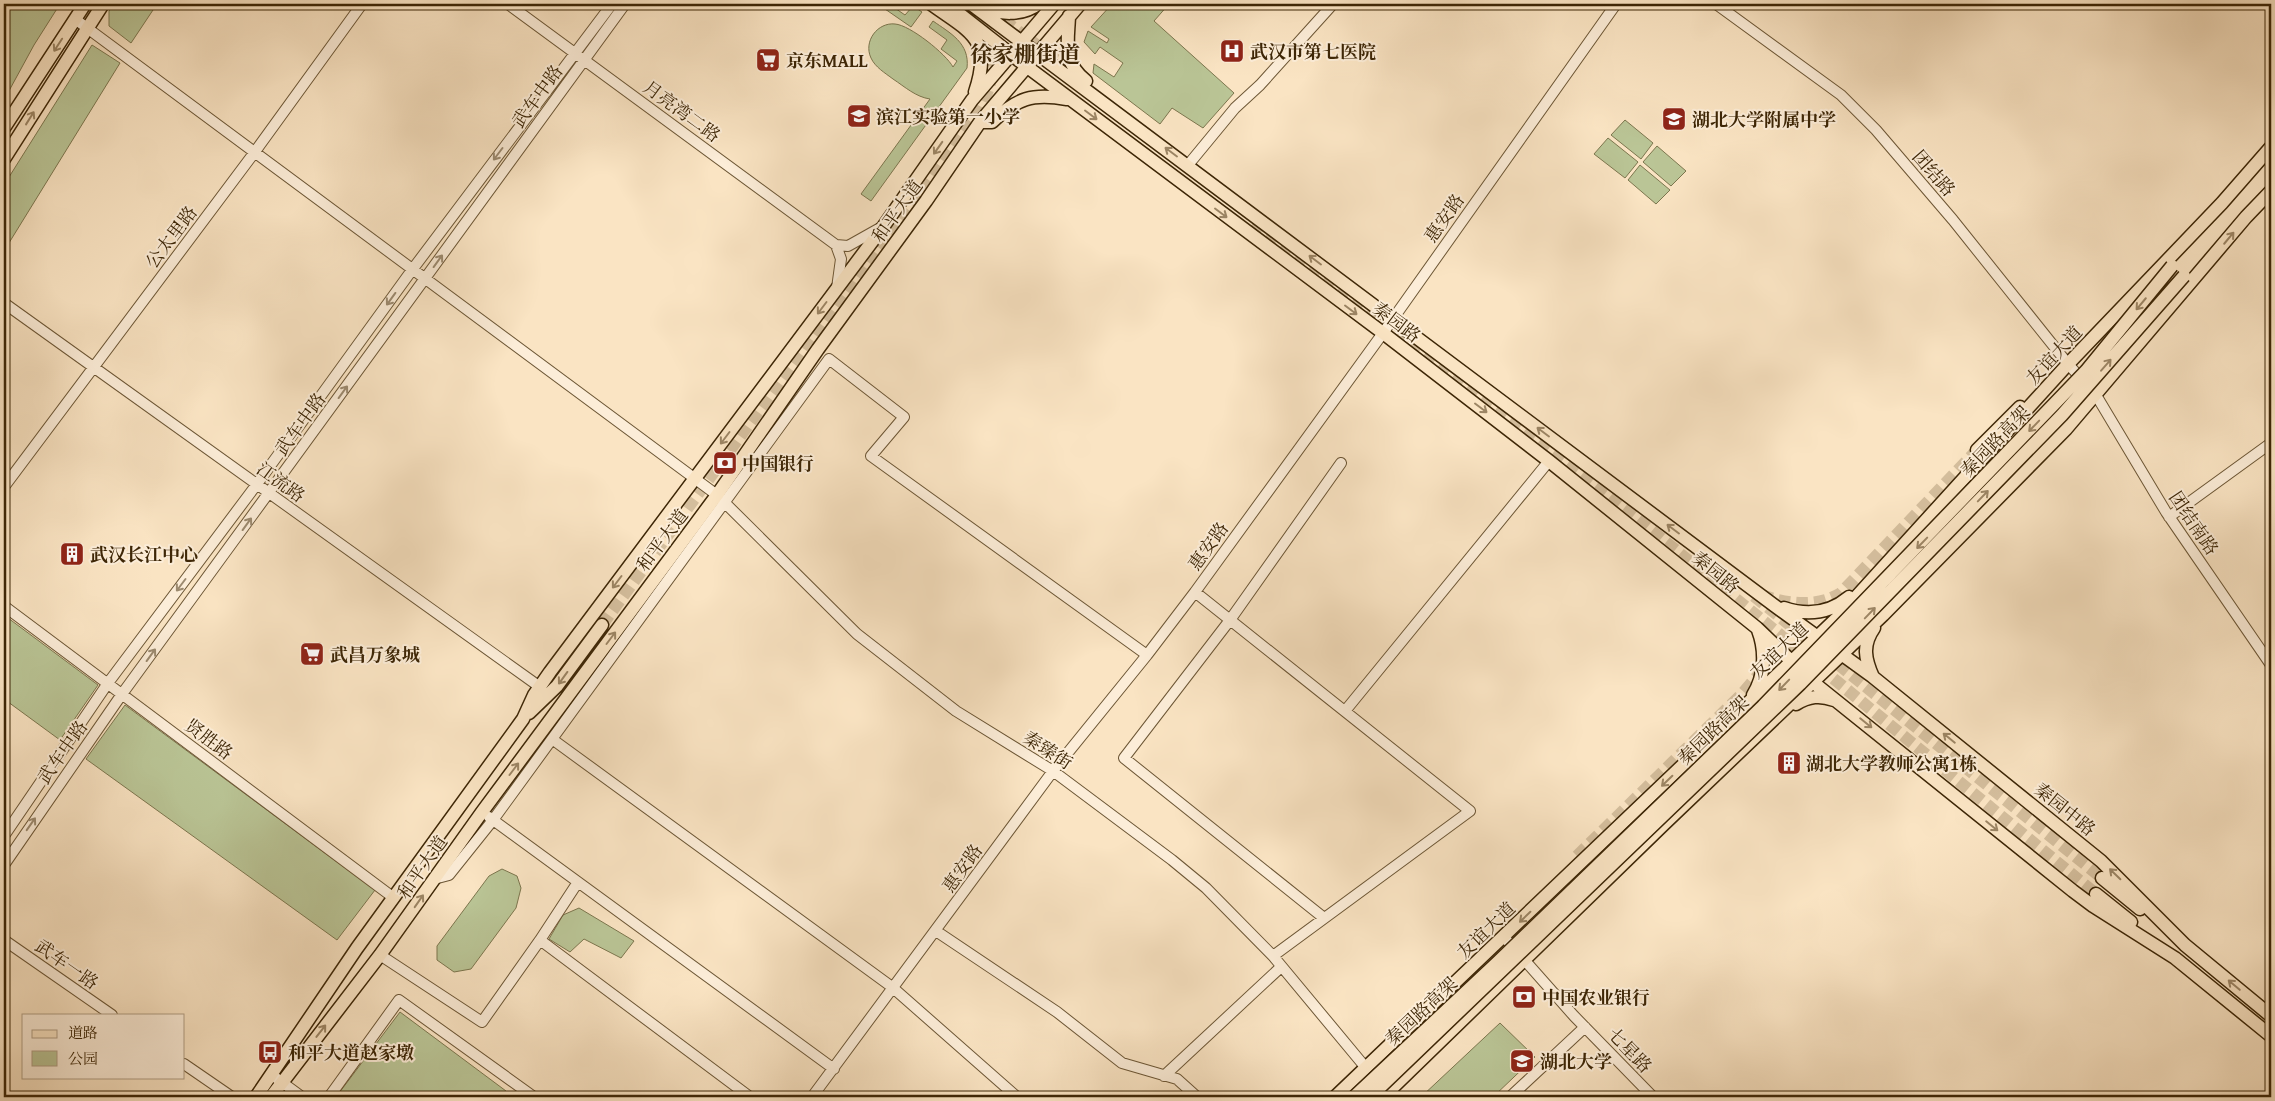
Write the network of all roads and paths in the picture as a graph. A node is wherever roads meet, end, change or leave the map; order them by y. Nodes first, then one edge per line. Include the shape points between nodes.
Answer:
1 (84, 4) edge
2 (103, 4) edge
3 (362, 4) edge
4 (508, 4) edge
5 (612, 4) edge
6 (625, 4) edge
7 (931, 4) edge
8 (947, 4) edge
9 (1038, 4) edge
10 (1054, 4) edge
11 (1080, 4) edge
12 (1333, 4) edge
13 (1616, 4) edge
14 (1716, 4) edge
15 (974, 6) edge
16 (1069, 16) junction
17 (75, 19) junction
18 (87, 28) junction
19 (1021, 41) junction
20 (574, 52) junction
21 (1037, 53) junction
22 (1010, 54) junction
23 (584, 59) junction
24 (1026, 66) junction
25 (972, 100) junction
26 (1070, 100) junction
27 (1107, 104) junction
28 (980, 122) junction
29 (4, 128) edge
30 (2271, 149) edge
31 (254, 153) junction
32 (4, 159) edge
33 (1188, 165) junction
34 (2271, 191) edge
35 (883, 227) junction
36 (2193, 234) junction
37 (836, 245) junction
38 (2214, 255) junction
39 (412, 270) junction
40 (425, 279) junction
41 (837, 288) junction
42 (4, 303) edge
43 (1393, 319) junction
44 (1382, 333) junction
45 (2068, 364) junction
46 (94, 367) junction
47 (2051, 384) junction
48 (2096, 395) junction
49 (2271, 443) edge
50 (1977, 450) tunnel mouth
51 (1549, 461) junction
52 (1341, 462) dead end
53 (695, 479) junction
54 (256, 484) junction
55 (4, 487) edge
56 (269, 493) junction
57 (721, 499) junction
58 (2169, 517) junction
59 (1897, 553) junction
60 (1194, 592) junction
61 (4, 606) edge
62 (1775, 606) junction
63 (1883, 615) junction
64 (1230, 620) junction
65 (602, 625) tunnel mouth
66 (1757, 628) junction
67 (1822, 638) junction
68 (1843, 654) junction
69 (1147, 655) junction
70 (1791, 662) junction
71 (2271, 665) edge
72 (1873, 677) junction
73 (108, 683) junction
74 (1814, 683) junction
75 (540, 687) junction
76 (122, 694) junction
77 (1840, 702) junction
78 (1741, 710) junction
79 (1345, 711) junction
80 (1778, 716) junction
81 (523, 719) junction
82 (552, 739) junction
83 (1053, 771) junction
84 (482, 812) junction
85 (493, 820) junction
86 (4, 836) edge
87 (1577, 856) tunnel mouth
88 (4, 864) edge
89 (2102, 878) tunnel mouth
90 (434, 880) junction
91 (578, 882) junction
92 (1550, 892) junction
93 (2096, 894) tunnel mouth
94 (394, 898) junction
95 (1324, 918) junction
96 (936, 931) junction
97 (1504, 937) junction
98 (4, 940) edge
99 (540, 940) junction
100 (2185, 945) junction
101 (380, 955) junction
102 (1273, 956) junction
103 (2175, 958) junction
104 (1525, 961) junction
105 (1281, 967) junction
106 (892, 988) junction
107 (111, 1014) edge
108 (2271, 1016) edge
109 (1585, 1027) junction
110 (2271, 1036) edge
111 (185, 1065) edge
112 (1366, 1068) junction
113 (834, 1069) junction
114 (1164, 1076) junction
115 (277, 1078) junction
116 (232, 1097) edge
117 (256, 1097) edge
118 (270, 1097) edge
119 (302, 1097) edge
120 (328, 1097) edge
121 (534, 1097) edge
122 (750, 1097) edge
123 (812, 1097) edge
124 (1017, 1097) edge
125 (1197, 1097) edge
126 (1334, 1097) edge
127 (1354, 1097) edge
128 (1370, 1097) edge
129 (1384, 1097) edge
130 (1510, 1097) edge
131 (1653, 1097) edge

1 - 17 main road
2 - 18 main road
3 - 31 street, 公太里路
4 - 20 street, 月亮湾二路
5 - 20 street, 武车中路
6 - 23 street, 武车中路
7 - 25 main road via 971,33 978,42 982,64
8 - 22 main road, 秦园路
9 - 15 main road via 1028,10 1002,13
10 - 19 main road, 和平大道
11 - 16 main road, 和平大道
12 - 33 street via 1260,86 1234,108
13 - 43 street, 惠安路
14 - 45 street, 团结路 via 1841,95 1876,130
15 - 19 main road, 秦园路
16 - 21 main road, 和平大道
16 - 27 main road via 1071,66 1104,95
17 - 18 street, 秦臻街
17 -> 29 main road
18 - 31 street, 秦臻街
32 -> 18 main road
19 - 21 main road, 秦园路
19 - 22 main road, 和平大道
20 - 23 street, 月亮湾二路
20 -> 39 street, 武车中路
21 - 24 main road, 和平大道
21 - 27 main road, 秦园路
22 - 24 main road, 秦园路
22 - 25 main road, 和平大道
23 - 37 street, 月亮湾二路
40 -> 23 street, 武车中路
24 - 26 main road, 秦园路
24 - 28 main road, 和平大道
25 -> 35 main road, 和平大道
26 - 28 main road via 1043,96 1026,99 1005,110 992,122
26 -> 44 main road, 秦园路
33 -> 27 main road, 秦园路
28 - 57 main road, 和平大道 via 818,349
30 - 36 main road, 友谊大道
31 - 39 street, 秦臻街
31 - 46 street, 公太里路
43 -> 33 main road, 秦园路
38 -> 34 main road
35 - 37 street via 848,246
35 - 41 main road, 和平大道
36 - 45 main road, 友谊大道
36 -> 127 main road, 秦园路高架, bridge via 2172,266 2086,371 1763,706
37 - 41 street via 841,259
38 - 48 main road
128 -> 38 main road, 秦园路高架, bridge via 1800,684 2062,415 2184,276
39 - 40 street, 秦臻街
39 -> 54 street, 武车中路
40 - 53 street, 秦臻街
56 -> 40 street, 武车中路
41 -> 53 main road, 和平大道
42 - 46 street, 江流路
43 - 44 street, 惠安路
62 -> 43 main road, 秦园路
44 -> 51 main road, 秦园路
44 - 60 street, 惠安路
45 - 47 main road, 友谊大道
45 - 48 street, 团结路
46 - 54 street, 江流路
46 - 55 street, 公太里路
47 - 50 main road via 2021,406
47 - 59 main road, 友谊大道
48 - 58 street, 团结南路
48 - 63 main road
49 - 58 street
51 - 66 main road, 秦园路
51 - 79 street
52 - 64 street
53 - 57 street, 秦臻街
53 -> 75 main road, 和平大道
54 - 56 street, 江流路
54 -> 73 street, 武车中路
56 - 75 street, 江流路
76 -> 56 street, 武车中路
57 - 69 street via 829,359 904,417 871,456
57 - 82 street
57 - 83 street, 秦臻街 via 880,654 956,711
84 -> 57 main road, 和平大道
58 - 71 street, 团结南路
59 - 62 main road via 1841,604 1825,611 1802,613
59 - 67 main road, 友谊大道
60 - 64 street
60 - 69 street, 惠安路
61 - 73 street, 贤胜路
62 - 67 main road, 秦园路
63 - 68 main road
63 - 72 main road via 1868,637 1865,653
64 - 79 street
64 - 95 street via 1124,758
65 -> 81 main road via 558,686
66 - 70 main road, 秦园路
66 - 78 main road via 1762,672 1754,692
67 - 68 main road, 秦园中路
67 - 70 main road, 友谊大道
68 - 72 main road, 秦园中路
68 - 74 main road
69 - 83 street, 惠安路
70 - 74 main road, 秦园路
70 - 78 main road, 友谊大道
100 -> 72 main road, 秦园中路 via 2101,861
73 - 76 street, 贤胜路
73 - 86 street, 武车中路
74 - 77 main road
74 - 80 main road
75 - 81 main road, 和平大道
88 -> 76 street, 武车中路
76 - 94 street, 贤胜路
77 - 80 main road via 1824,696 1805,698
77 -> 103 main road via 2079,896
78 -> 92 main road, 友谊大道
79 - 95 street via 1470,811
80 - 104 main road
81 - 94 main road, 和平大道
82 - 85 street
82 - 106 street
83 - 96 street, 惠安路
83 - 102 street, 秦臻街 via 1190,875
84 - 85 street
84 - 90 main road, 和平大道
85 - 90 street via 449,875
85 - 91 street
87 - 92 main road
89 - 100 main road
101 -> 90 main road, 和平大道
91 - 99 street
91 - 113 street
92 -> 97 main road, 友谊大道
93 - 103 main road
94 - 115 main road, 和平大道 via 357,948
95 - 102 street
96 - 106 street, 惠安路
96 - 114 street via 1057,1012 1122,1063
97 - 104 street, 七星路
97 - 112 main road, 友谊大道
98 - 107 street, 武车一路
99 - 101 street via 482,1022
99 - 122 street
108 -> 100 main road, 秦园中路
115 -> 101 main road, 和平大道
102 - 105 street, 秦臻街
103 - 110 main road
104 - 109 street, 七星路
104 - 129 main road
105 - 112 street, 秦臻街
105 - 114 street
106 - 113 street, 惠安路
106 - 124 street
109 - 130 street
109 - 131 street, 七星路
111 - 116 street
112 - 126 main road, 友谊大道
113 - 123 street, 惠安路
114 - 125 street via 1177,1079
115 - 117 main road, 和平大道
115 - 118 main road, 和平大道
115 - 119 street
120 - 121 street via 400,1000

